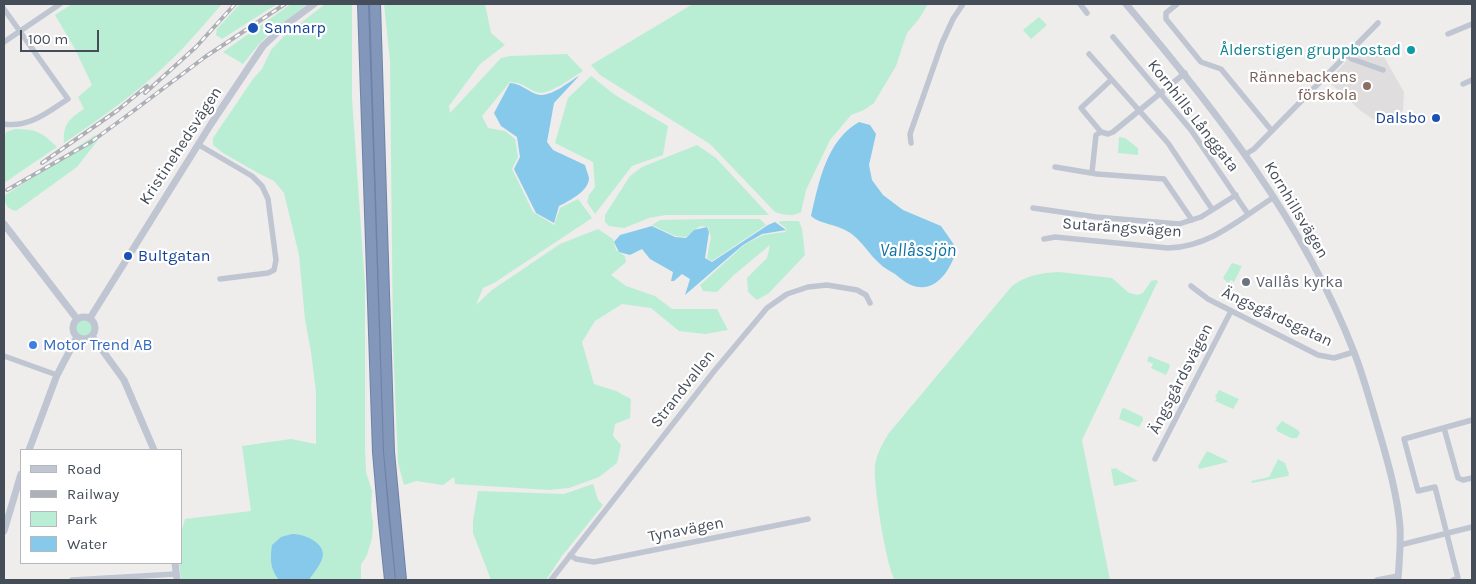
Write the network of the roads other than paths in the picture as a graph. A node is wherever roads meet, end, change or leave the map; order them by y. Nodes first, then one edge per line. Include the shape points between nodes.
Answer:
1 (60, 4) edge
2 (314, 4) edge
3 (363, 4) edge
4 (374, 4) edge
5 (963, 4) edge
6 (1080, 4) edge
7 (1126, 4) edge
8 (1177, 4) edge
9 (4, 9) edge
10 (1087, 13) dead end
11 (1378, 23) dead end
12 (1472, 24) edge
13 (20, 31) junction
14 (1448, 34) dead end
15 (1113, 37) dead end
16 (4, 42) edge
17 (1089, 54) dead end
18 (1347, 55) junction
19 (1383, 70) dead end
20 (1184, 73) junction
21 (1111, 80) junction
22 (1472, 80) edge
23 (1462, 84) dead end
24 (1160, 93) junction
25 (1139, 110) junction
26 (4, 124) edge
27 (1272, 131) junction
28 (1098, 133) junction
29 (911, 143) dead end
30 (198, 145) junction
31 (1246, 154) junction
32 (1055, 167) dead end
33 (1092, 172) junction
34 (1236, 195) junction
35 (1274, 198) junction
36 (1032, 208) dead end
37 (1212, 209) junction
38 (1248, 214) junction
39 (1192, 220) junction
40 (4, 224) edge
41 (1044, 239) dead end
42 (220, 279) dead end
43 (1192, 286) dead end
44 (870, 303) dead end
45 (1231, 311) junction
46 (90, 318) junction
47 (77, 319) junction
48 (92, 336) junction
49 (77, 337) junction
50 (1354, 352) junction
51 (4, 356) edge
52 (57, 375) junction
53 (1472, 420) edge
54 (1444, 428) junction
55 (29, 449) edge
56 (154, 449) edge
57 (1156, 459) dead end
58 (20, 477) edge
59 (1472, 478) edge
60 (808, 519) dead end
61 (1472, 527) edge
62 (4, 532) edge
63 (1447, 533) junction
64 (1400, 545) junction
65 (570, 555) junction
66 (175, 564) edge
67 (177, 577) edge
68 (1398, 578) edge
69 (72, 580) edge
70 (390, 580) edge
71 (401, 580) edge
72 (551, 580) edge
73 (1377, 580) edge
74 (1452, 580) edge

1 - 13 street
2 - 30 street, Kristinehedsvägen via 263,46
3 - 70 highway via 378,452
4 - 71 highway via 389,452
5 - 29 street via 942,43 910,134
6 - 10 street
7 - 20 street, Kornhillsvägen
8 - 27 street via 1165,15 1166,19 1201,62 1221,69
9 - 13 street
11 - 18 street
12 - 14 street
13 - 16 street
13 - 26 street via 68,98 30,122
15 - 24 street, Kornhills Långgata
17 - 21 street
18 - 19 street
18 - 27 street
20 - 24 street
20 - 31 street, Kornhillsvägen
21 - 25 street
21 - 28 street via 1081,108
22 - 23 street
24 - 25 street
24 - 34 street, Kornhills Långgata via 1191,130
25 - 28 street via 1113,132
25 - 37 street via 1168,143
27 - 31 street
28 - 33 street
30 - 42 street via 252,176 268,199 276,260 274,270 266,274
30 - 46 street, Kristinehedsvägen
31 - 35 street, Kornhillsvägen
32 - 33 street
33 - 39 street via 1164,179
34 - 37 street
34 - 38 street, Kornhills Långgata
35 - 38 street, Sutarängsvägen
35 - 50 street, Kornhillsvägen via 1323,282
36 - 39 street via 1151,222 1180,224
37 - 39 street
38 - 41 street, Sutarängsvägen via 1212,238 1182,248 1055,237
40 - 47 street
43 - 45 street, Ängsgårdsgatan
44 - 65 street, Strandvallen via 866,295 857,290 827,285 787,294 767,308
45 - 50 street, Ängsgårdsgatan via 1323,357 1334,358
45 - 57 street, Ängsgårdsvägen
46 - 47 street
46 - 48 street via 95,327
47 - 49 street via 72,328
48 - 49 street via 85,339
48 - 56 street via 124,380
49 - 52 street
50 - 64 street, Kornhillsvägen via 1391,473
51 - 52 street
52 - 55 street
53 - 54 street
54 - 59 street via 1458,478
54 - 63 street via 1404,439 1418,490 1435,487
58 - 62 street
60 - 65 street, Tynavägen via 594,562
61 - 63 street
63 - 64 street
63 - 74 street via 1458,578
64 - 68 street, Kornhillsvägen
65 - 72 street, Strandvallen
66 - 67 street
67 - 69 street
68 - 73 street

